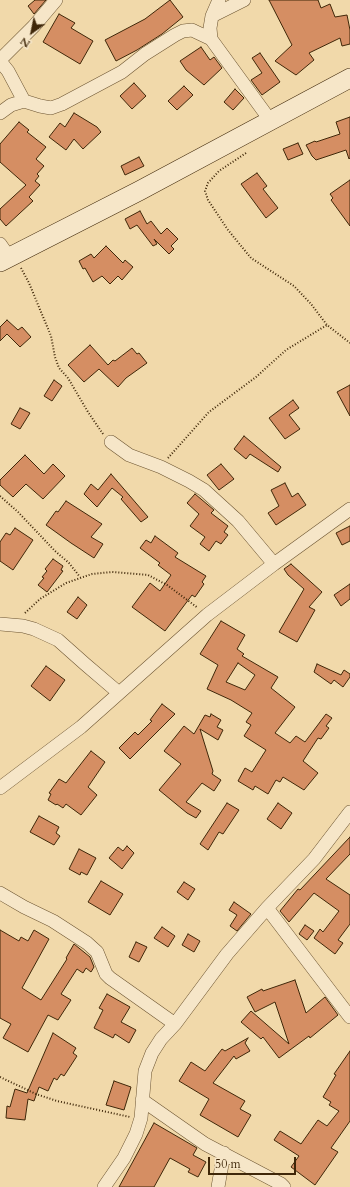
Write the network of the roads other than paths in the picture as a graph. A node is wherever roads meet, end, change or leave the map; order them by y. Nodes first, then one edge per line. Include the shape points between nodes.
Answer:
1 (56, 0) edge
2 (219, 0) edge
3 (244, 0) edge
4 (212, 16) junction
5 (211, 40) junction
6 (0, 60) edge
7 (350, 78) edge
8 (24, 101) junction
9 (0, 113) edge
10 (270, 120) junction
11 (6, 254) edge
12 (111, 442) road end
13 (350, 510) edge
14 (274, 564) junction
15 (6, 625) edge
16 (120, 693) junction
17 (0, 788) edge
18 (350, 812) edge
19 (0, 893) edge
20 (266, 908) junction
21 (350, 1016) edge
22 (175, 1024) junction
23 (142, 1100) junction
24 (224, 1154) junction
25 (104, 1187) edge
26 (218, 1187) edge
27 (284, 1187) edge

1 - 6 street
2 - 4 street
3 - 4 street
4 - 5 street
5 - 8 street via 192,30 184,30 145,54 122,72 62,104 51,108
5 - 10 street
6 - 8 street
7 - 10 main road
8 - 9 street via 11,105
10 - 11 main road via 139,191
12 - 14 street via 129,455 161,467 204,490 238,521
13 - 14 street
14 - 16 street via 207,615
15 - 16 street via 34,629 58,640
16 - 17 street via 81,727
18 - 20 street via 314,859
19 - 22 street via 53,921 87,943 97,952 110,978
20 - 21 street
20 - 22 street via 227,954
22 - 23 street via 152,1053 145,1071
23 - 24 street via 205,1144
23 - 25 street via 141,1118 136,1134 124,1158
24 - 26 street
24 - 27 street

